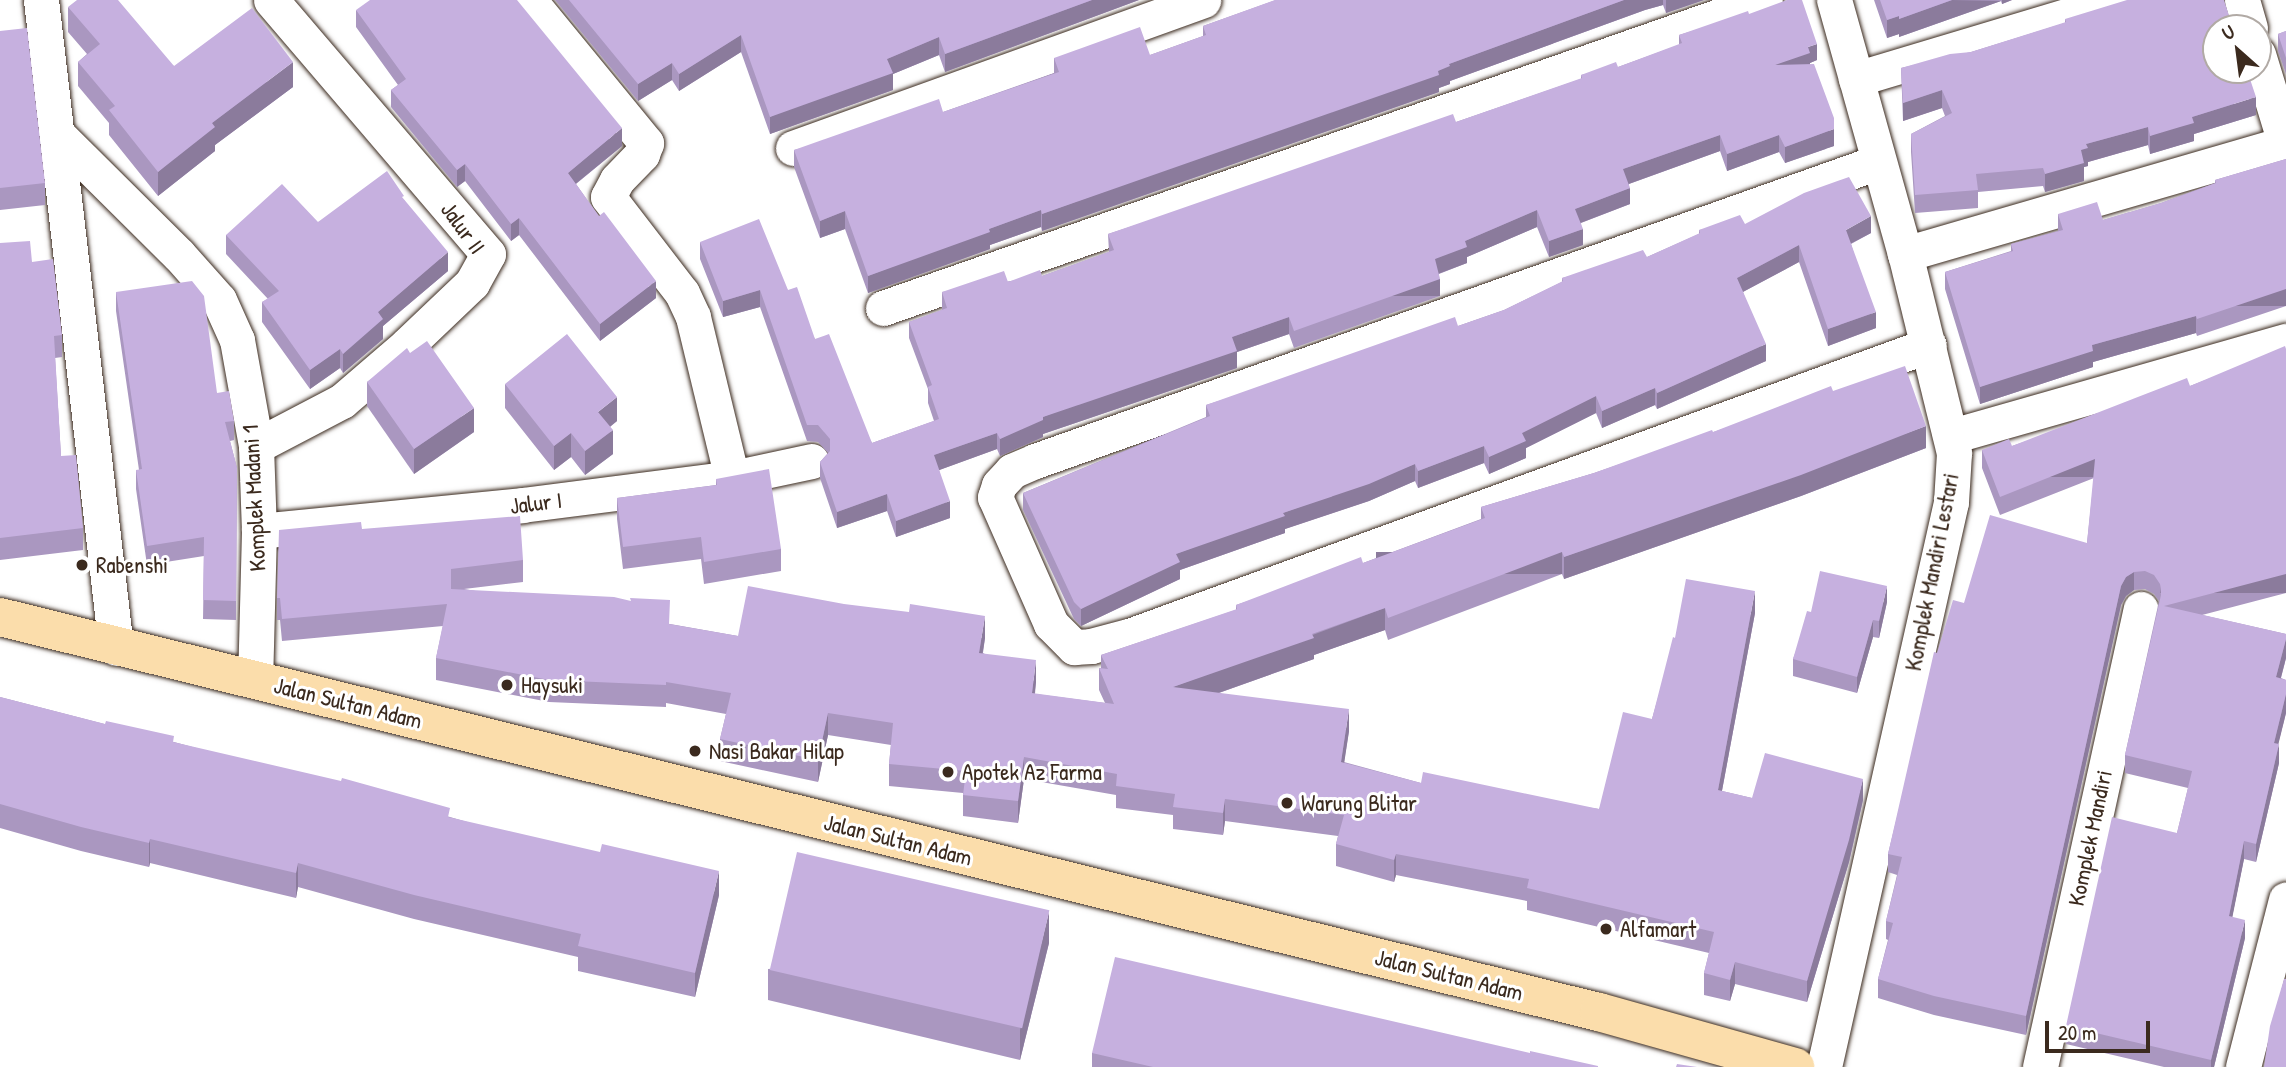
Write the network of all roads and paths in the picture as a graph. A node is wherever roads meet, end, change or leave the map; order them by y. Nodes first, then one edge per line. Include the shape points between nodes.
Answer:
1 (41, 0) edge
2 (271, 0) edge
3 (529, 0) edge
4 (1203, 0) edge
5 (1765, 0) edge
6 (1834, 0) edge
7 (2119, 0) edge
8 (1856, 79) junction
9 (2267, 84) edge
10 (58, 135) junction
11 (2286, 144) edge
12 (793, 148) edge
13 (1878, 163) junction
14 (1905, 254) junction
15 (883, 309) dead end
16 (2286, 341) edge
17 (1929, 345) junction
18 (1952, 436) junction
19 (256, 446) junction
20 (811, 461) dead end
21 (732, 478) junction
22 (259, 531) junction
23 (2141, 608) dead end
24 (0, 617) edge
25 (116, 648) junction
26 (255, 679) junction
27 (2286, 899) edge
28 (1795, 1067) edge
29 (1824, 1067) edge
30 (2040, 1067) edge
31 (2243, 1067) edge

1 - 10 street
2 - 19 street, Jalur II via 488,254 471,283 342,401
3 - 21 street via 646,143 608,197 682,293 693,317
4 - 12 street
5 - 15 street
6 - 8 street, Komplek Mandiri Lestari
7 - 8 street
8 - 13 street, Komplek Mandiri Lestari
9 - 11 street
10 - 19 street, Komplek Madani 1 via 219,300 237,340
10 - 25 street
11 - 14 street
13 - 14 street, Komplek Mandiri Lestari
13 - 17 street via 1035,461 1012,471 999,485 995,498 1051,624 1074,647 1091,646
14 - 17 street, Komplek Mandiri Lestari
16 - 18 street
17 - 18 street, Komplek Mandiri Lestari
18 - 29 street, Komplek Mandiri Lestari via 1951,502
19 - 22 street, Komplek Madani 1
20 - 21 street, Jalur I
21 - 22 street, Jalur I
22 - 26 street, Komplek Madani 1
23 - 30 street, Komplek Mandiri
24 - 25 main road, Jalan Sultan Adam
25 - 26 main road, Jalan Sultan Adam
26 - 28 main road, Jalan Sultan Adam via 1599,1012
27 - 31 street

